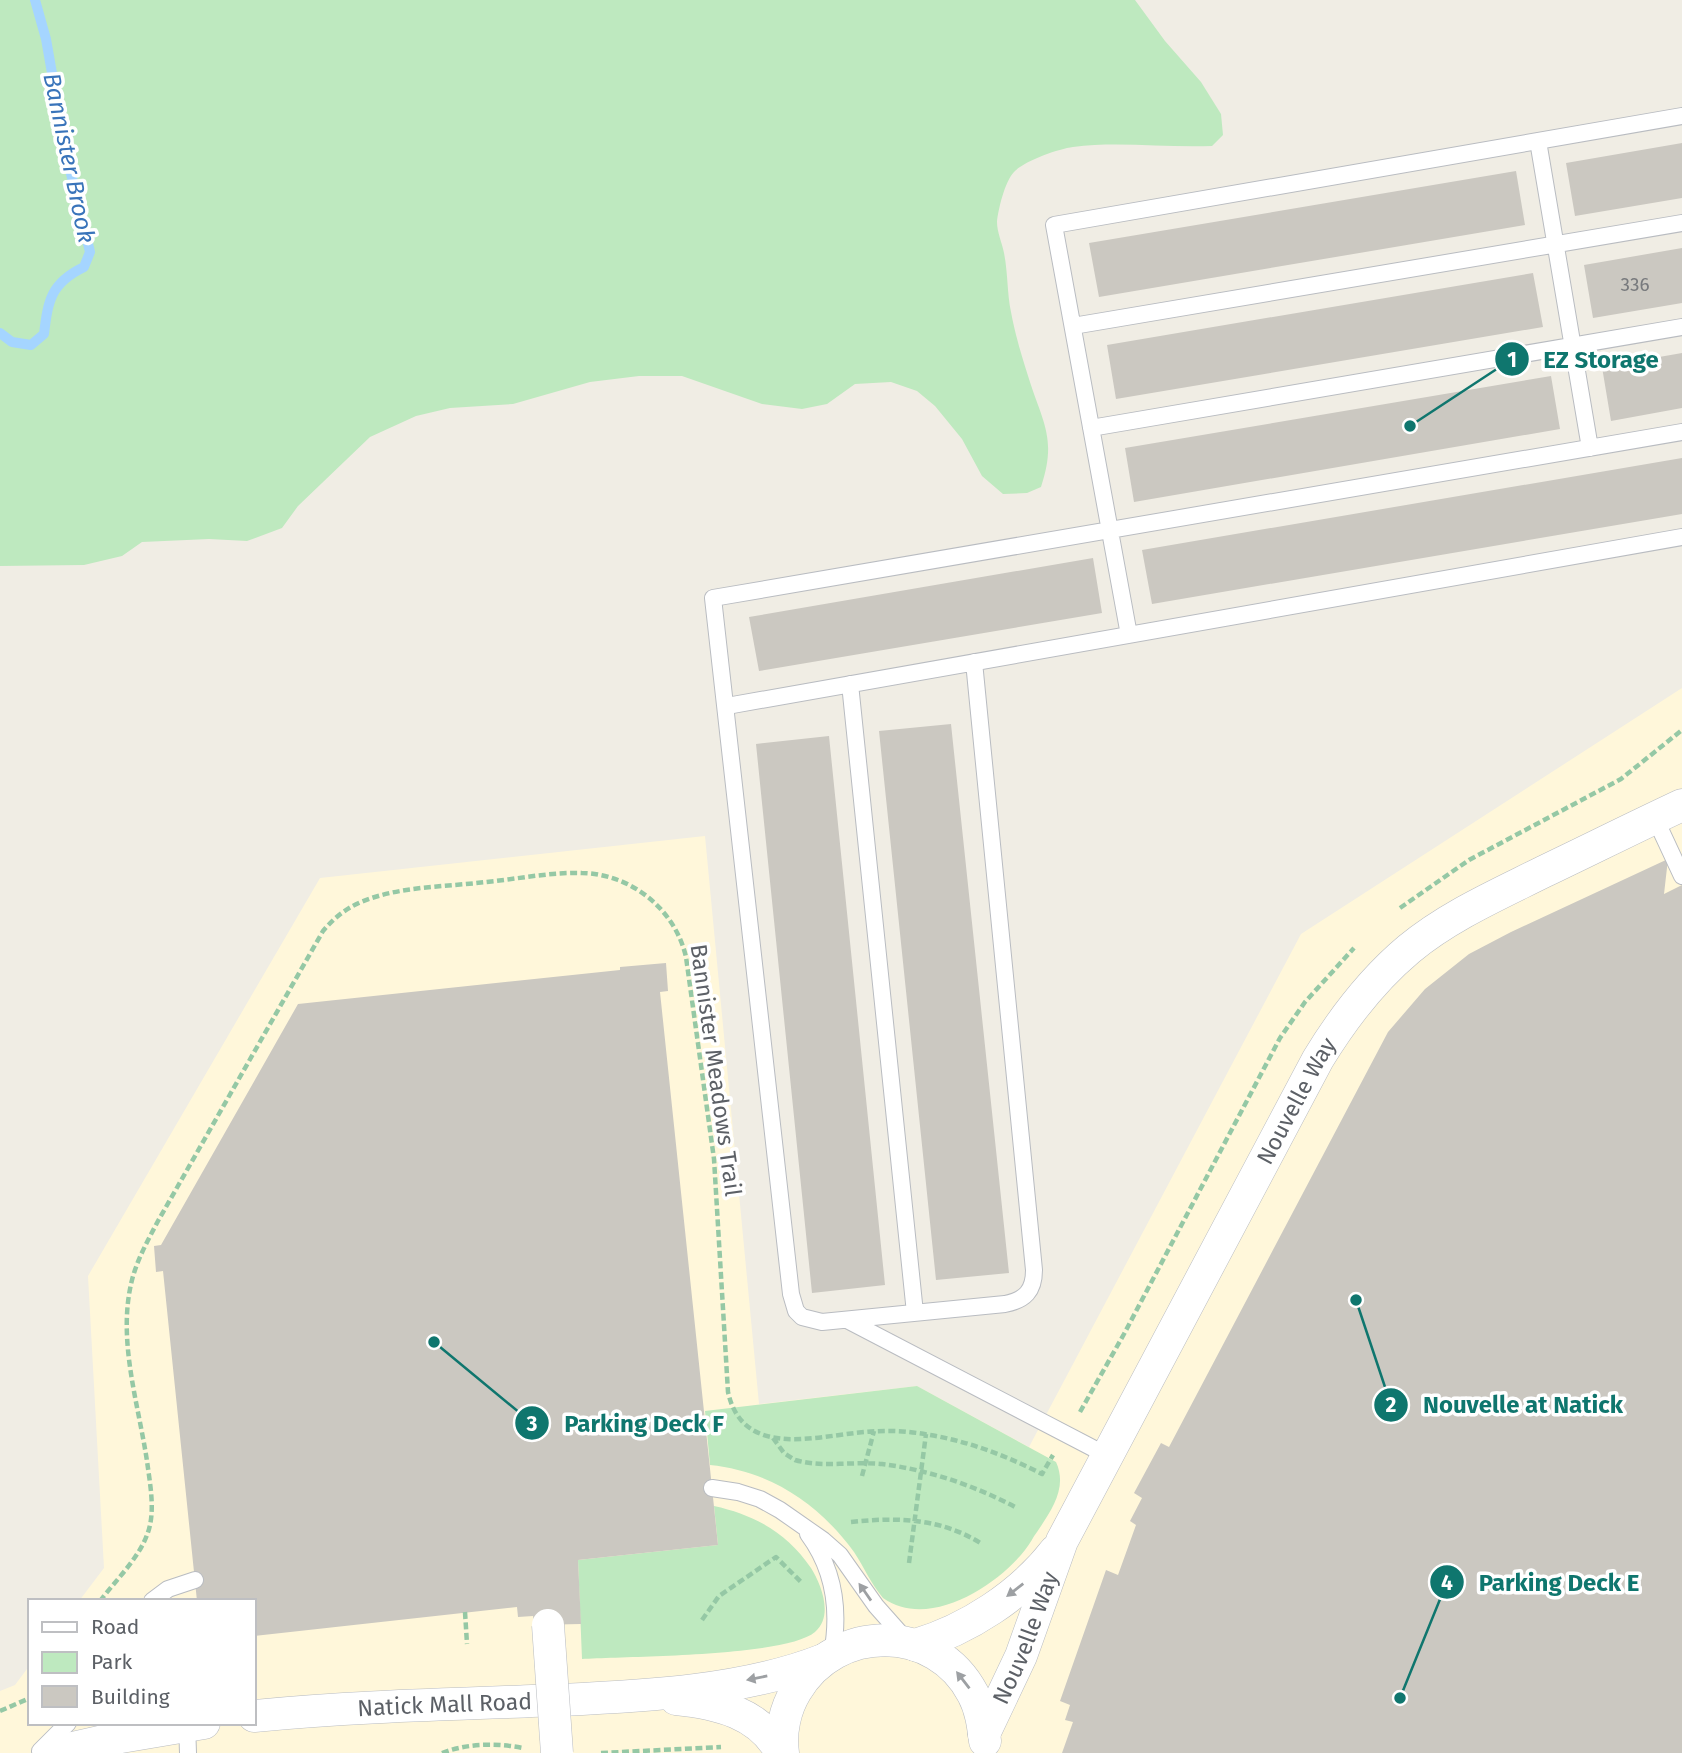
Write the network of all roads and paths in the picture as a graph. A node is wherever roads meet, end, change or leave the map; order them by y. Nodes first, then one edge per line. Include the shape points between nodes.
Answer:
1 (1682, 116) edge
2 (1538, 141) junction
3 (1682, 222) edge
4 (1555, 244) junction
5 (1073, 326) junction
6 (1682, 327) edge
7 (1572, 346) junction
8 (1091, 428) junction
9 (1682, 432) edge
10 (1590, 448) junction
11 (1110, 531) junction
12 (1682, 537) edge
13 (1129, 635) junction
14 (974, 662) junction
15 (850, 684) junction
16 (727, 706) junction
17 (1669, 811) edge
18 (1682, 876) edge
19 (915, 1313) junction
20 (847, 1320) junction
21 (874, 1431) junction
22 (926, 1434) junction
23 (773, 1437) junction
24 (1108, 1456) junction
25 (1048, 1463) dead end
26 (865, 1464) junction
27 (921, 1473) junction
28 (862, 1476) dead end
29 (712, 1488) dead end
30 (1017, 1508) dead end
31 (914, 1520) junction
32 (851, 1522) dead end
33 (800, 1524) junction
34 (1062, 1541) junction
35 (982, 1544) dead end
36 (909, 1563) dead end
37 (803, 1584) dead end
38 (102, 1599) edge
39 (155, 1599) edge
40 (182, 1599) edge
41 (465, 1612) dead end
42 (702, 1620) dead end
43 (548, 1625) dead end
44 (467, 1644) dead end
45 (912, 1644) junction
46 (827, 1657) junction
47 (636, 1696) junction
48 (28, 1699) edge
49 (0, 1711) edge
50 (256, 1716) edge
51 (66, 1725) edge
52 (191, 1731) edge
53 (986, 1746) edge
54 (729, 1749) dead end
55 (451, 1751) edge
56 (543, 1752) edge
57 (37, 1753) edge
58 (50, 1753) edge
59 (442, 1753) edge
60 (601, 1753) edge
61 (782, 1753) edge

1 - 2 lane
2 - 4 lane
2 - 5 lane via 1054,225
3 - 4 lane
4 - 5 lane
4 - 7 lane
5 - 8 lane
6 - 7 lane
7 - 8 lane
7 - 10 lane
8 - 11 lane
9 - 10 lane
10 - 11 lane
11 - 13 lane
11 - 16 lane via 713,598
12 - 13 lane
13 - 14 lane
14 - 15 lane
14 - 19 lane via 1034,1279 1028,1294 1015,1302
15 - 16 lane
15 - 19 lane
16 - 20 lane via 793,1304 811,1321
17 - 18 lane
17 - 24 street, Nouvelle Way via 1454,918 1409,950 1363,995 1318,1059
19 - 20 lane
20 - 24 lane
21 - 22 path, Bannister Meadows Trail
21 - 23 path, Bannister Meadows Trail via 808,1439
21 - 26 path
22 - 25 path, Bannister Meadows Trail via 989,1449 1042,1474
22 - 27 path
23 - 26 path via 795,1460
23 - 38 path, Bannister Meadows Trail via 744,1424 728,1392 710,1131 686,957 670,918 632,887 584,873 396,892 352,906 323,931 158,1221 136,1269 127,1310 128,1345 151,1513 147,1536
24 - 34 street, Nouvelle Way
26 - 27 path
26 - 28 path
27 - 30 path via 981,1490
27 - 31 path
29 - 33 lane via 760,1499
31 - 32 path
31 - 35 path via 960,1531
31 - 36 path
45 -> 33 lane via 876,1606 840,1555
33 - 46 lane via 816,1545 831,1583 836,1611
34 -> 45 street, Nouvelle Way via 1037,1572 991,1608 951,1632
34 - 53 street, Nouvelle Way
37 - 42 path via 776,1557 719,1596
39 - 40 lane via 195,1580
41 - 44 path
43 - 56 street, bridge
45 - 46 street, Natick Mall Road via 867,1642
53 -> 45 street, Natick Mall Road via 979,1708 968,1685 939,1657
46 -> 47 street, Natick Mall Road via 796,1670
46 - 61 street, Natick Mall Road via 805,1677 792,1698 783,1727
47 - 50 street, Natick Mall Road
47 - 61 street, Natick Mall Road via 699,1702 743,1715 764,1729
48 - 49 path
51 - 57 lane
52 - 58 street via 90,1743
54 - 60 path
55 - 56 path via 501,1745
55 - 59 path

